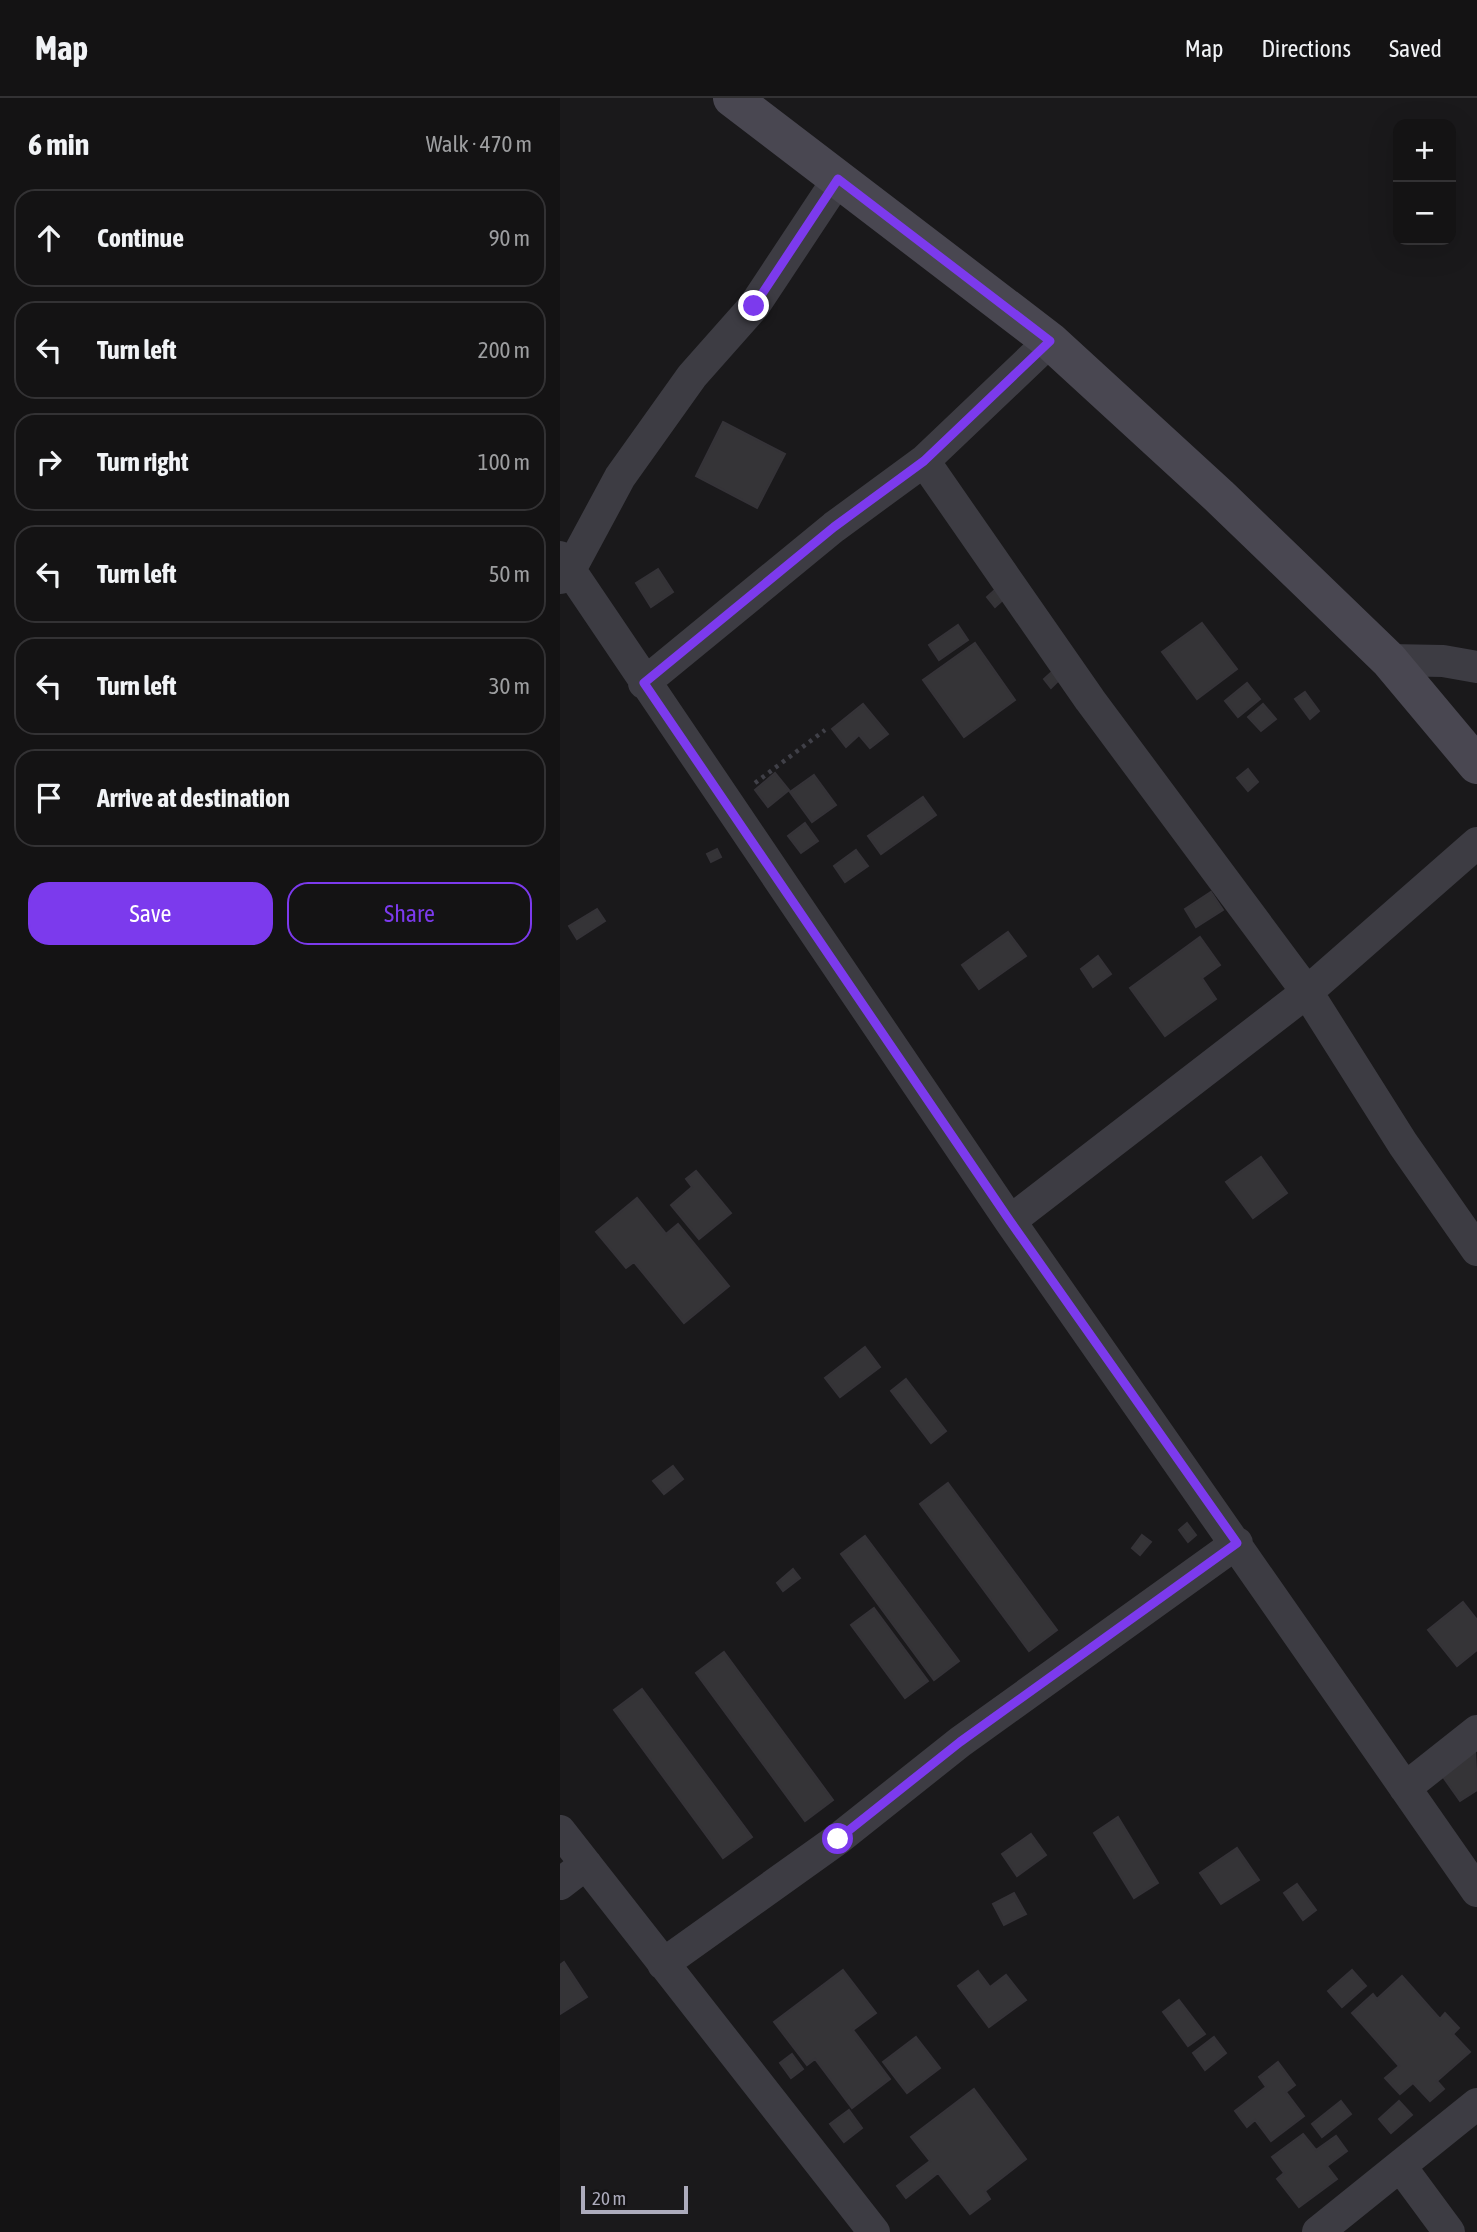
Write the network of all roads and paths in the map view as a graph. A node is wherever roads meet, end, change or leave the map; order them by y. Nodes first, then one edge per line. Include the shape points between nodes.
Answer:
1 (732, 98) edge
2 (838, 179) junction
3 (1050, 341) junction
4 (924, 461) junction
5 (563, 568) edge
6 (1389, 660) junction
7 (1477, 667) edge
8 (644, 683) junction
9 (825, 730) dead end
10 (1477, 765) edge
11 (727, 805) junction
12 (1477, 842) edge
13 (1307, 992) junction
14 (1010, 1221) junction
15 (1477, 1250) edge
16 (1237, 1543) junction
17 (1477, 1731) edge
18 (1405, 1788) junction
19 (560, 1831) edge
20 (586, 1864) junction
21 (560, 1884) edge
22 (1477, 1891) edge
23 (663, 1964) junction
24 (1477, 2104) edge
25 (1401, 2167) junction
26 (874, 2232) edge
27 (1318, 2232) edge
28 (1449, 2232) edge

1 - 2 street
2 - 3 street
2 - 5 street via 754,306 692,376 620,477
3 - 4 street
3 - 6 street
4 - 8 street via 834,527
4 - 13 street via 1090,700
5 - 8 street
6 - 7 street
6 - 10 street
8 - 11 street
9 - 11 path
11 - 14 street
12 - 13 street
13 - 14 street
13 - 15 street
14 - 16 street
16 - 18 street
16 - 23 street
17 - 18 street
18 - 22 street
19 - 20 street
20 - 21 street
20 - 23 street
23 - 26 street
24 - 25 street
25 - 27 street
25 - 28 street

